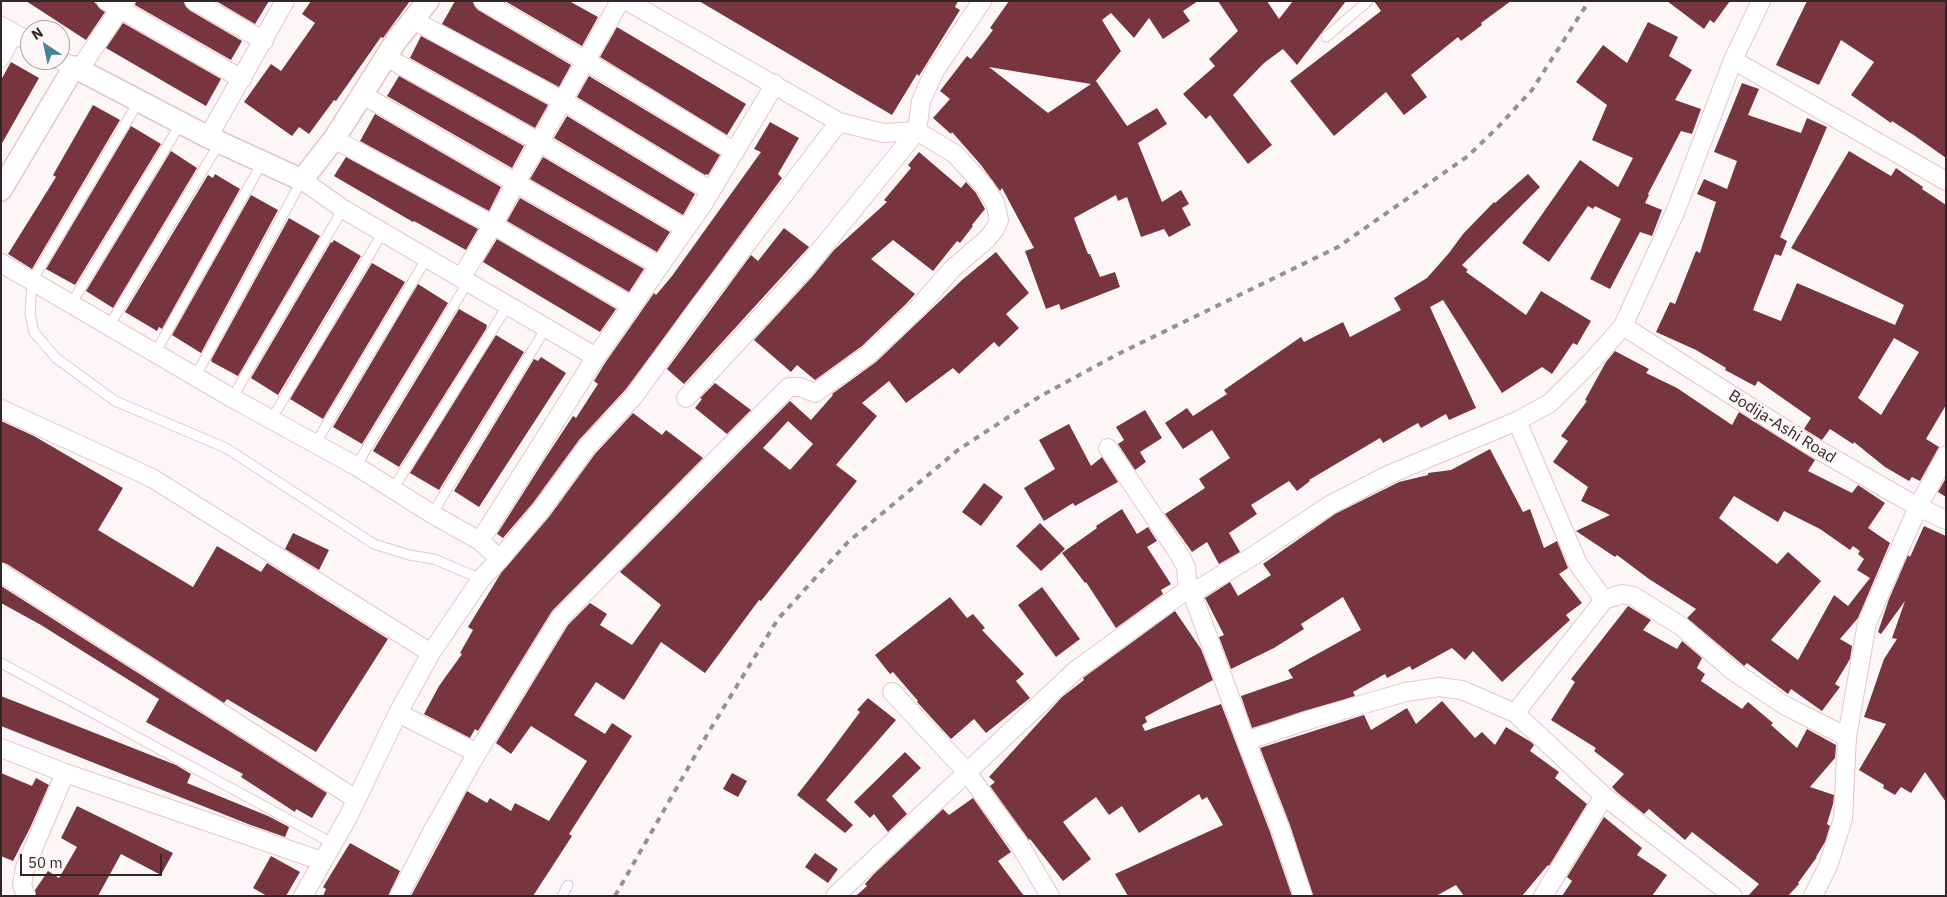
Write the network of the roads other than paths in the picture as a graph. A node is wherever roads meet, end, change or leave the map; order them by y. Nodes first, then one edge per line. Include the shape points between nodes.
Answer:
1 (194, 1) edge
2 (285, 1) edge
3 (428, 1) edge
4 (483, 1) edge
5 (620, 1) edge
6 (982, 1) edge
7 (1368, 1) edge
8 (1760, 1) edge
9 (117, 4) edge
10 (636, 4) edge
11 (413, 20) junction
12 (8, 30) edge
13 (20, 37) edge
14 (1326, 38) dead end
15 (264, 41) junction
16 (1, 57) edge
17 (386, 57) junction
18 (1733, 60) junction
19 (586, 61) junction
20 (71, 66) edge
21 (242, 79) junction
22 (775, 84) junction
23 (363, 95) junction
24 (139, 101) junction
25 (563, 101) junction
26 (839, 122) junction
27 (181, 123) junction
28 (917, 132) junction
29 (334, 139) junction
30 (214, 140) junction
31 (539, 142) junction
32 (735, 152) junction
33 (262, 163) junction
34 (302, 180) junction
35 (1946, 181) edge
36 (515, 184) junction
37 (1, 190) edge
38 (711, 191) junction
39 (343, 209) junction
40 (493, 225) junction
41 (686, 229) junction
42 (383, 232) junction
43 (427, 258) junction
44 (1, 263) edge
45 (660, 266) junction
46 (465, 280) junction
47 (32, 281) junction
48 (71, 304) junction
49 (508, 306) junction
50 (632, 306) junction
51 (109, 326) junction
52 (1623, 326) junction
53 (546, 328) junction
54 (155, 354) junction
55 (596, 357) junction
56 (195, 377) junction
57 (232, 398) junction
58 (686, 398) dead end
59 (1, 409) edge
60 (271, 420) junction
61 (1516, 421) junction
62 (315, 444) junction
63 (1108, 448) dead end
64 (1946, 456) edge
65 (356, 466) junction
66 (393, 489) junction
67 (1918, 507) junction
68 (432, 514) junction
69 (1946, 520) edge
70 (480, 541) junction
71 (500, 559) junction
72 (1, 573) edge
73 (481, 579) junction
74 (1190, 591) junction
75 (1604, 600) junction
76 (431, 653) junction
77 (1, 663) edge
78 (892, 692) dead end
79 (398, 713) junction
80 (1515, 714) junction
81 (1847, 737) junction
82 (1246, 741) junction
83 (1, 748) edge
84 (477, 754) junction
85 (966, 771) junction
86 (65, 773) junction
87 (1604, 796) junction
88 (356, 799) junction
89 (332, 843) junction
90 (322, 860) junction
91 (568, 885) dead end
92 (26, 896) edge
93 (303, 896) edge
94 (399, 896) edge
95 (562, 896) edge
96 (835, 896) edge
97 (1050, 896) edge
98 (1304, 896) edge
99 (1543, 896) edge
100 (1733, 896) edge
101 (1813, 896) edge

1 - 15 street
2 - 15 street
3 - 11 street
4 - 19 street
5 - 19 street
6 - 28 street via 934,72 921,101
7 - 14 lane
8 - 18 street
9 - 20 street
9 - 21 street
10 - 22 street
11 - 17 street
11 - 25 street
12 - 13 street
12 - 16 street
15 - 21 street
17 - 23 street
17 - 31 street
18 - 35 street
18 - 52 street via 1676,210
19 - 25 street
19 - 32 street
20 - 24 street
20 - 37 street
21 - 30 street
22 - 26 street
22 - 32 street
23 - 29 street
23 - 36 street
24 - 27 street
24 - 47 lane
25 - 31 street
25 - 38 street
26 - 28 street via 883,133
26 - 71 street via 634,396 588,447
27 - 30 street
27 - 48 lane
28 - 58 street via 804,270
28 - 84 street via 955,154 985,188 995,203 999,220 995,229 869,354 815,393 800,387 789,388 677,499 560,618
29 - 34 street
29 - 40 street
30 - 33 street
30 - 51 lane
31 - 36 street
31 - 41 street
32 - 38 street
33 - 34 street
33 - 54 lane
34 - 39 street
34 - 56 lane
36 - 40 street
36 - 45 street
38 - 41 street
39 - 42 street
39 - 57 lane
40 - 46 street
40 - 50 street
41 - 45 street
42 - 43 street
42 - 60 lane
43 - 46 street
43 - 62 lane
44 - 47 street
45 - 50 street
46 - 49 street
46 - 65 lane
47 - 48 street
47 - 73 lane via 30,314 34,332 56,358 115,401 226,448 374,544 434,559
48 - 51 street
49 - 53 street
49 - 66 lane
50 - 55 street
51 - 54 street
52 - 61 street via 1550,403
52 - 67 street, Bodija-Ashi Road via 1804,442
53 - 55 street
53 - 68 lane
54 - 56 street
55 - 70 street
56 - 57 street
57 - 60 street
59 - 76 street via 152,478
60 - 62 street
61 - 74 street via 1388,475 1347,496
61 - 75 street via 1578,564
62 - 65 street
63 - 74 street via 1186,566
64 - 67 street
65 - 66 street
66 - 68 street
67 - 69 street, Bodija-Ashi Road
67 - 81 street via 1867,623
68 - 70 street
70 - 71 street
71 - 73 street
72 - 88 street
73 - 76 street
74 - 82 street
74 - 85 street via 1076,670
75 - 80 street
75 - 81 street via 1622,594 1633,596 1681,626 1733,671 1784,705
76 - 79 street
77 - 89 lane
78 - 85 street
79 - 84 street
79 - 88 street
80 - 82 street via 1462,690 1439,687 1406,692
80 - 87 street
81 - 101 street via 1843,819 1828,866
82 - 98 street
83 - 86 street
84 - 94 street
85 - 96 street
85 - 97 street via 1018,842
86 - 90 street
86 - 92 street via 25,868 22,885
87 - 99 street
87 - 100 street
88 - 89 street
89 - 90 street
90 - 93 street
91 - 95 lane

